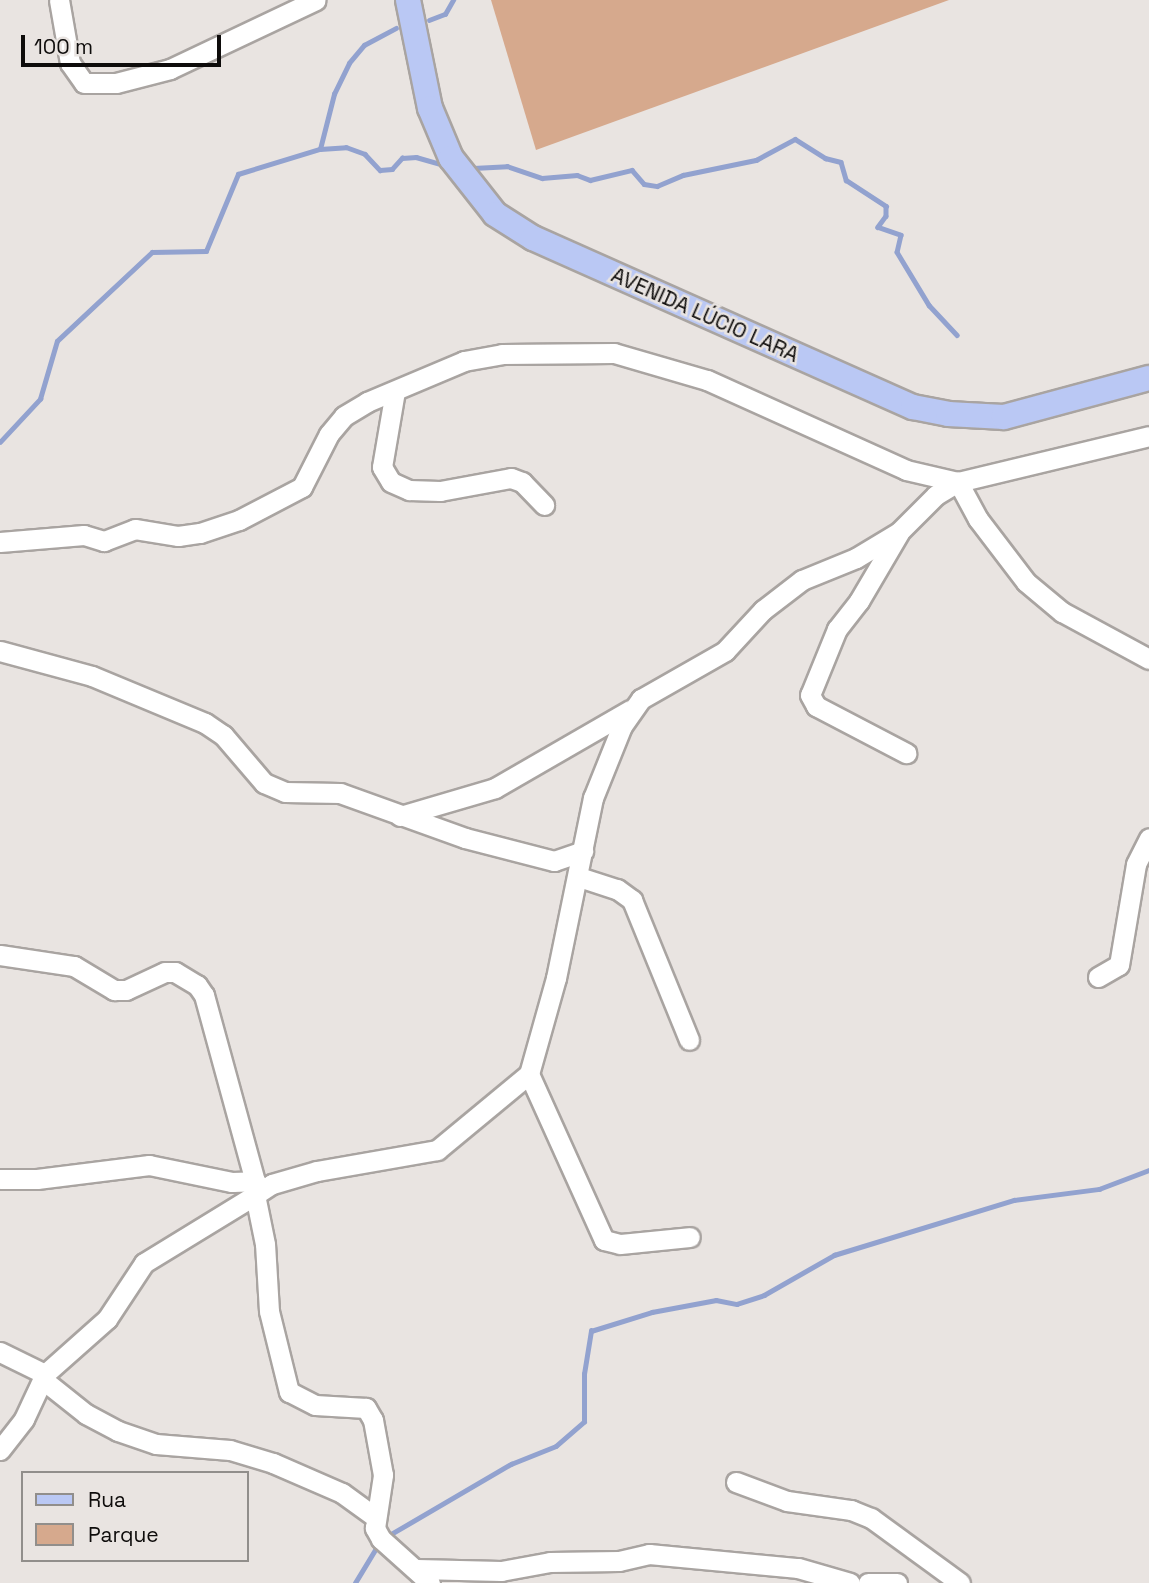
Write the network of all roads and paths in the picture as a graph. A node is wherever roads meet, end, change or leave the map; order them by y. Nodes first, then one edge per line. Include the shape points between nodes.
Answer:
1 (59, 0) edge
2 (316, 0) edge
3 (408, 0) edge
4 (1149, 378) edge
5 (395, 391) junction
6 (1149, 436) edge
7 (958, 482) junction
8 (544, 505) dead end
9 (899, 532) junction
10 (0, 542) edge
11 (0, 651) edge
12 (1145, 654) edge
13 (630, 710) junction
14 (906, 753) dead end
15 (400, 816) junction
16 (1149, 838) edge
17 (583, 851) junction
18 (579, 877) junction
19 (0, 955) edge
20 (1098, 977) dead end
21 (689, 1040) dead end
22 (529, 1074) junction
23 (0, 1179) edge
24 (257, 1188) junction
25 (690, 1237) dead end
26 (0, 1352) edge
27 (43, 1376) junction
28 (0, 1450) edge
29 (736, 1482) dead end
30 (374, 1516) junction
31 (424, 1576) edge
32 (850, 1583) edge
33 (868, 1583) edge
34 (897, 1583) edge
35 (960, 1583) edge

1 - 2 street via 71,63 84,83 116,83 170,69
3 - 4 main road, AVENIDA LÚCIO LARA via 430,108 451,158 495,214 533,238 860,386 925,409 1004,417
5 - 7 street via 464,361 502,354 614,353 707,380 906,470
5 - 8 street via 382,467 391,482 409,490 440,491 511,478 522,482
5 - 10 street via 344,416 329,433 302,487 239,520 178,536 135,529 104,541 84,534
6 - 7 street
7 - 9 street via 936,495
7 - 12 street via 978,519 1026,582 1062,612
9 - 13 street via 856,558 802,580 763,610 725,651
9 - 14 street via 834,635 810,695 816,706
11 - 15 street via 92,676 205,723 223,735 264,783 285,792 340,793
13 - 15 street via 495,788
13 - 17 street via 593,798
15 - 17 street via 554,861
16 - 20 street via 1136,864 1119,965
17 - 18 street
18 - 21 street via 617,889 632,900
18 - 22 street
19 - 24 street via 74,966 114,990 125,990 165,972 175,972 197,985 220,1047
22 - 24 street via 437,1150 317,1171
22 - 25 street via 604,1240 620,1244
23 - 24 street via 149,1165
24 - 27 street via 206,1229 153,1256 98,1329
24 - 30 street via 269,1311 283,1379 289,1392 315,1405 366,1408 373,1420 383,1475
26 - 27 street
27 - 28 street via 24,1419
27 - 30 street via 86,1414 118,1431 156,1444 230,1450 273,1463 342,1493
29 - 35 street via 788,1501 851,1510 871,1518
30 - 31 street via 381,1539
31 - 32 street via 501,1571 550,1562 619,1562 649,1554 798,1568
33 - 34 street

